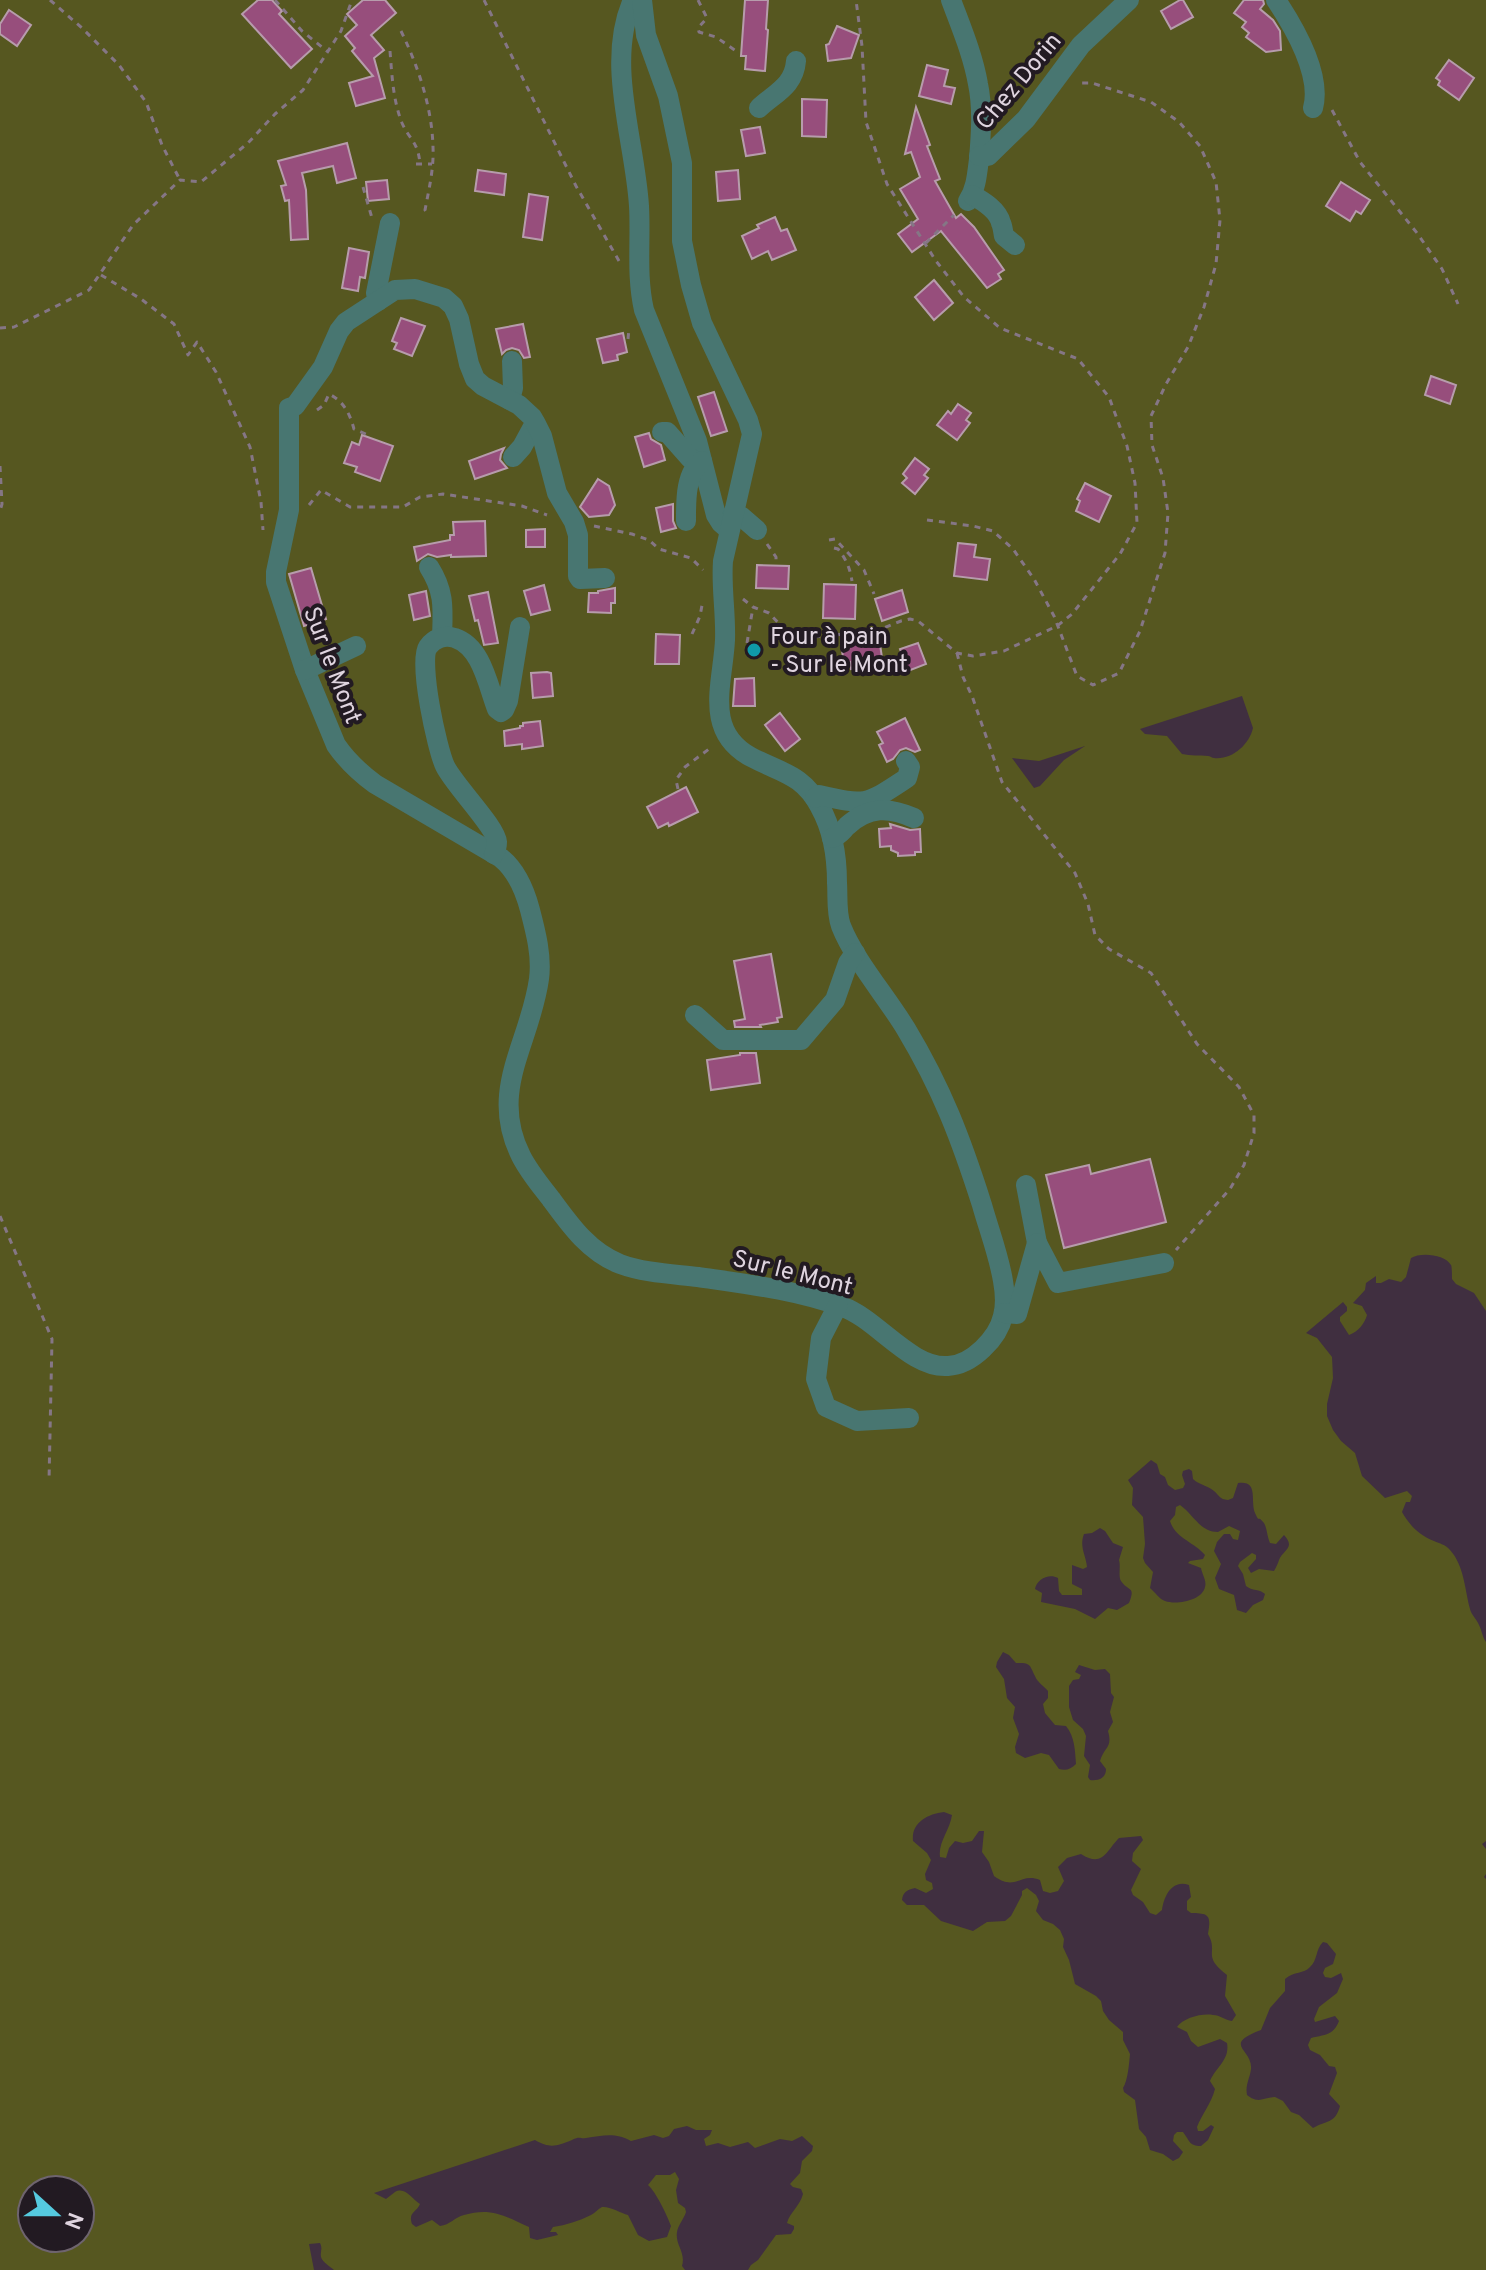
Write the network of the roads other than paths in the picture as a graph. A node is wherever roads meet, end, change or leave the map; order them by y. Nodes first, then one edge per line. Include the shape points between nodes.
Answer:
1 (633, 0) edge
2 (642, 0) edge
3 (951, 0) edge
4 (1129, 0) edge
5 (1276, 0) edge
6 (796, 61) dead end
7 (1314, 104) road end
8 (759, 108) dead end
9 (979, 156) junction
10 (390, 223) dead end
11 (1015, 245) dead end
12 (378, 301) junction
13 (512, 361) dead end
14 (510, 400) junction
15 (535, 423) junction
16 (662, 432) dead end
17 (513, 457) dead end
18 (700, 462) junction
19 (686, 521) dead end
20 (731, 522) junction
21 (757, 530) dead end
22 (429, 567) dead end
23 (605, 578) dead end
24 (520, 627) dead end
25 (442, 637) junction
26 (356, 646) dead end
27 (305, 670) junction
28 (906, 761) dead end
29 (815, 798) junction
30 (914, 818) dead end
31 (832, 838) junction
32 (494, 854) junction
33 (855, 953) junction
34 (695, 1015) dead end
35 (1026, 1185) dead end
36 (1037, 1243) junction
37 (1164, 1263) road end
38 (838, 1305) junction
39 (1004, 1313) junction
40 (909, 1418) dead end

1 - 18 street via 620,60 639,204 641,298 697,441
2 - 20 street via 646,35 668,96 680,152 682,241 691,285 702,323 751,427
3 - 9 street, Chez Dorin via 978,84
4 - 9 street, Chez Dorin via 1081,45 1026,119 988,156
5 - 7 street via 1303,45
6 - 8 street via 789,84
9 - 11 street, Chez Dorin via 970,198 985,202 996,213 1004,236
10 - 12 street
12 - 14 street via 403,289 449,301 475,379
12 - 27 street, Sur le Mont via 342,326 308,404 289,408 289,510 276,582
13 - 14 street
14 - 15 street
15 - 17 street
15 - 23 street via 559,498 578,535 578,576
16 - 18 street
18 - 19 street via 686,497
18 - 20 street via 716,515 721,523
20 - 21 street via 742,517
20 - 29 street via 715,567 722,578 725,638 718,698 727,737 750,757 793,775
22 - 25 street via 441,589
24 - 25 street via 508,701 501,712 470,647
25 - 32 street via 428,647 424,658 440,747 454,781 494,833
26 - 27 street
27 - 32 street, Sur le Mont via 336,745 351,764 375,784
28 - 29 street via 907,778 874,799 855,803
29 - 31 street
30 - 31 street via 878,809
31 - 33 street via 839,918
32 - 38 street, Sur le Mont via 510,865 520,883 540,954 535,999 511,1082 508,1120 522,1158 570,1225 592,1248 626,1266 759,1286
33 - 34 street via 835,1000 801,1040 723,1040
33 - 39 street via 909,1034 950,1112 1000,1265
35 - 36 street
36 - 37 street via 1058,1283
36 - 39 street, Sur le Mont via 1017,1314
38 - 39 street, Sur le Mont via 863,1316 911,1353 941,1366 976,1354 994,1336
38 - 40 street via 821,1338 816,1379 826,1407 857,1421

